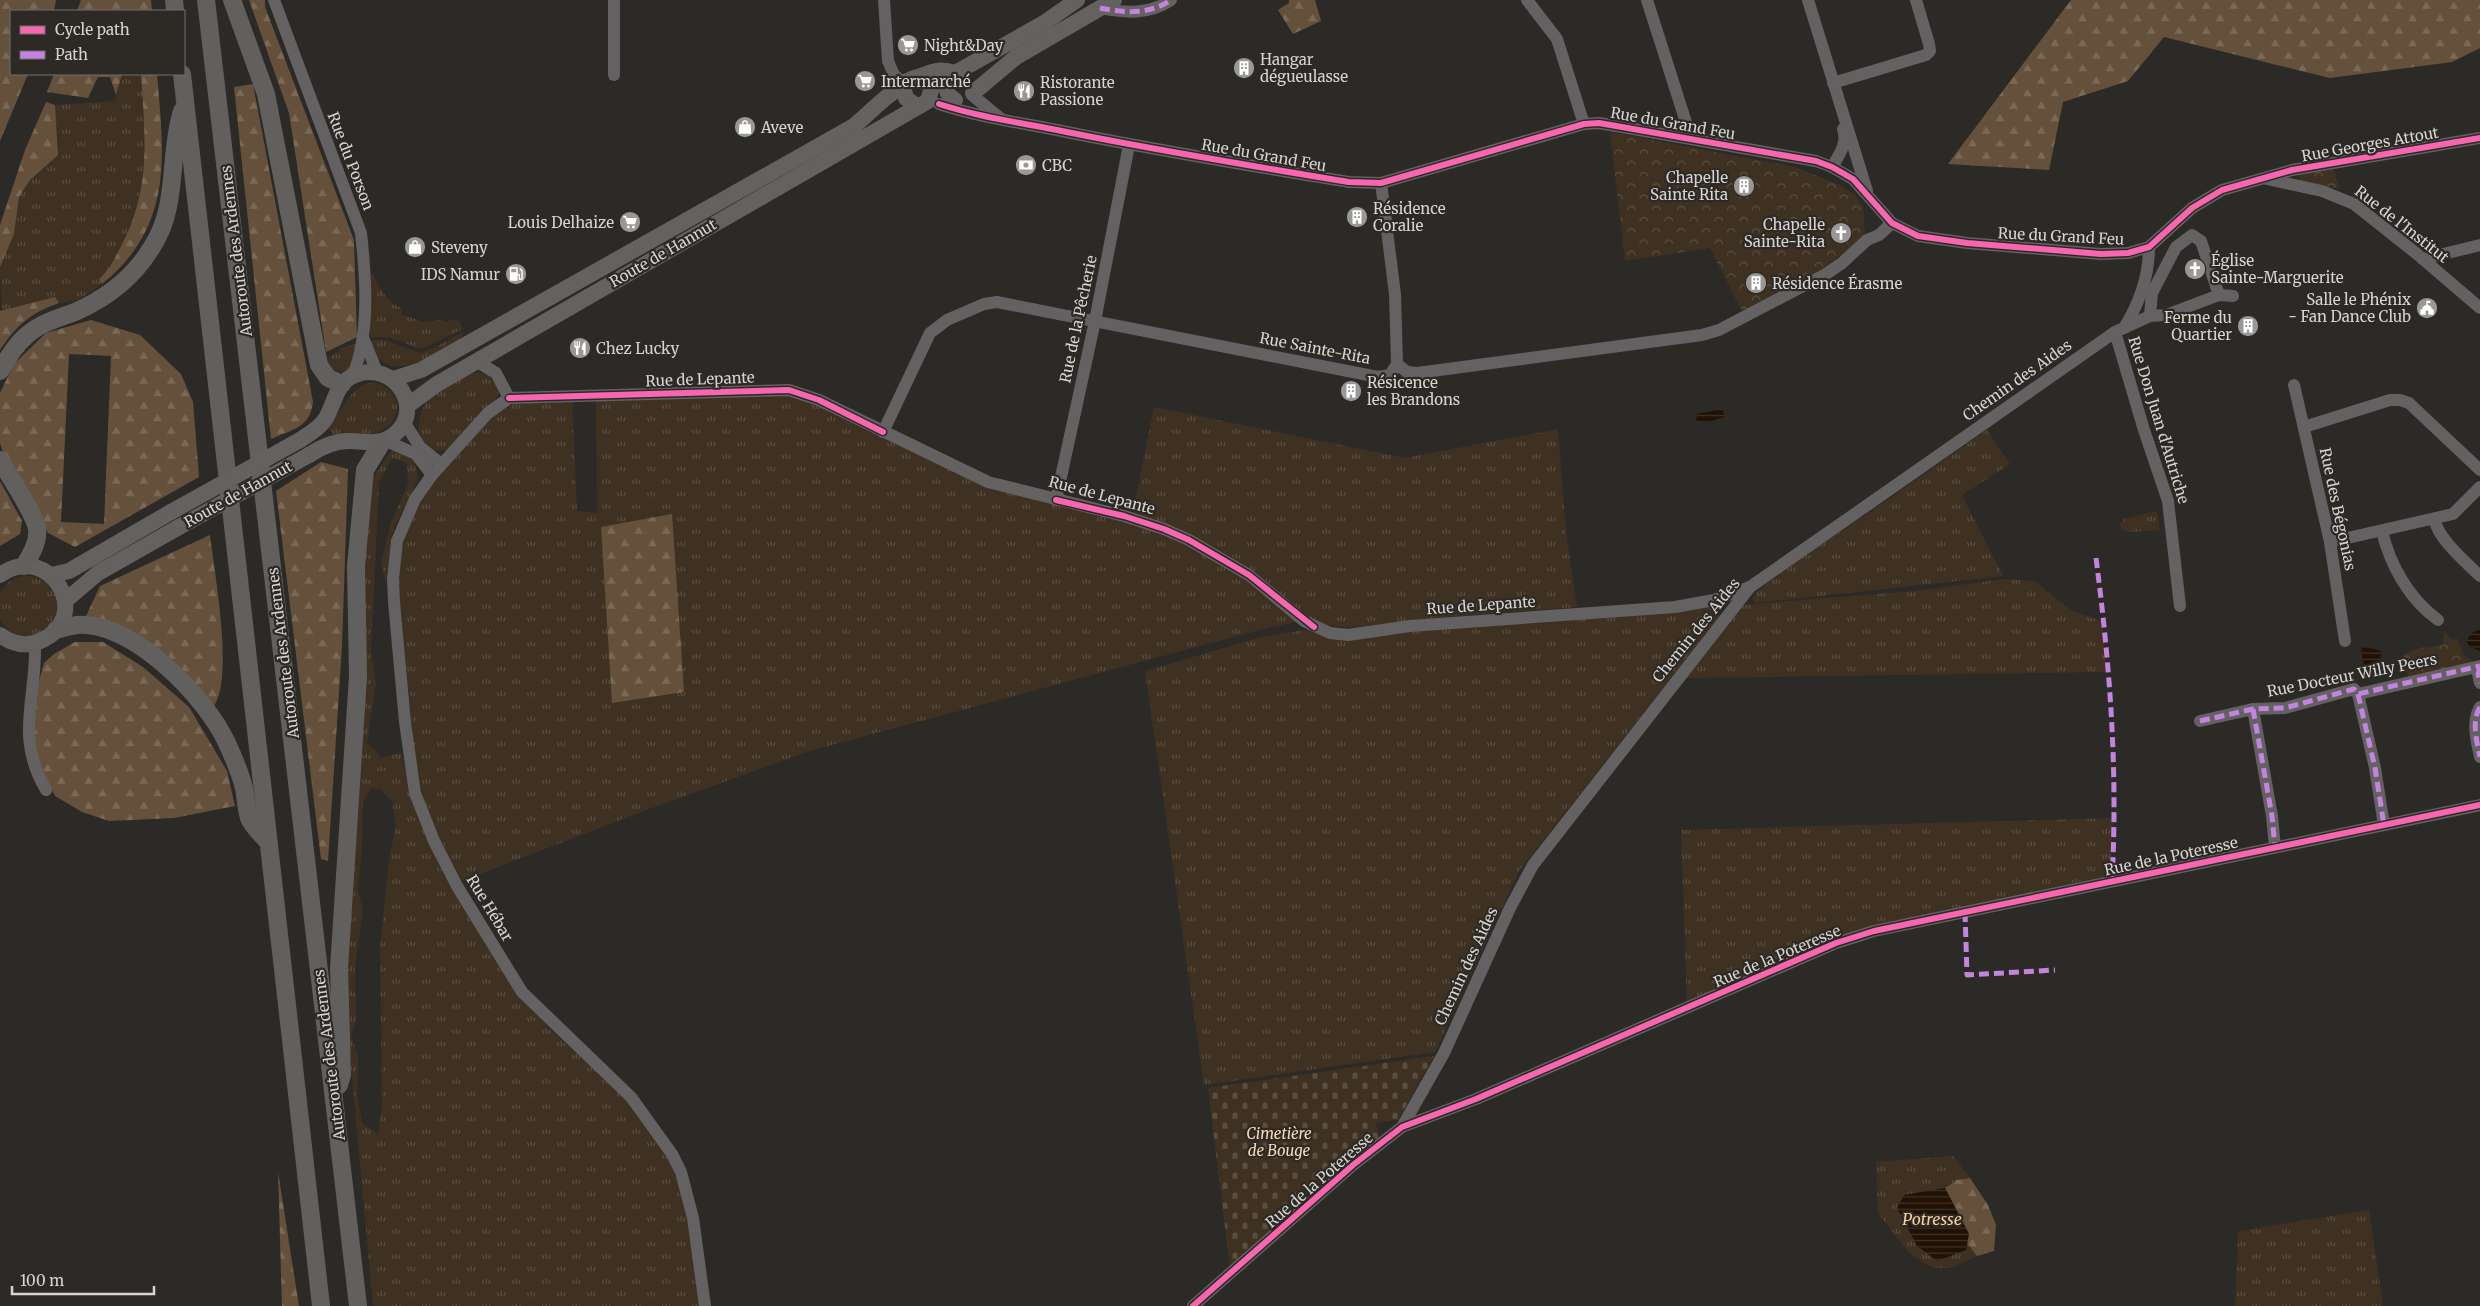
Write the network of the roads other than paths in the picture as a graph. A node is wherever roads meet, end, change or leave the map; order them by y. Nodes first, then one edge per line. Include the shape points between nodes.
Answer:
1 (206, 0) edge
2 (232, 0) edge
3 (274, 0) edge
4 (614, 0) edge
5 (884, 0) edge
6 (1078, 0) edge
7 (1114, 0) edge
8 (1171, 0) edge
9 (1527, 0) edge
10 (1647, 0) edge
11 (1808, 0) edge
12 (1916, 0) edge
13 (1100, 8) junction
14 (957, 72) junction
15 (182, 75) edge
16 (614, 75) dead end
17 (922, 76) junction
18 (1834, 83) junction
19 (905, 85) junction
20 (1837, 96) junction
21 (951, 102) junction
22 (185, 104) junction
23 (1000, 118) junction
24 (1584, 124) junction
25 (1691, 138) junction
26 (2480, 138) edge
27 (1129, 145) junction
28 (1832, 167) junction
29 (2265, 179) junction
30 (1380, 183) junction
31 (1868, 196) junction
32 (1892, 223) junction
33 (2480, 245) edge
34 (2149, 247) junction
35 (2424, 259) junction
36 (2219, 295) junction
37 (2233, 296) dead end
38 (2480, 308) edge
39 (2150, 316) junction
40 (1095, 321) junction
41 (2120, 330) junction
42 (364, 340) junction
43 (476, 361) junction
44 (1397, 364) junction
45 (0, 371) edge
46 (377, 372) junction
47 (348, 379) junction
48 (393, 380) junction
49 (2294, 385) dead end
50 (425, 392) junction
51 (509, 398) junction
52 (407, 406) junction
53 (408, 428) junction
54 (2304, 428) junction
55 (883, 432) junction
56 (387, 443) junction
57 (0, 460) edge
58 (442, 464) junction
59 (2480, 470) edge
60 (432, 475) junction
61 (2480, 488) edge
62 (1056, 500) junction
63 (2435, 520) junction
64 (2382, 531) junction
65 (2330, 542) junction
66 (24, 566) junction
67 (0, 575) edge
68 (51, 575) junction
69 (2480, 576) edge
70 (1750, 587) junction
71 (65, 601) junction
72 (2180, 606) dead end
73 (2438, 620) dead end
74 (56, 630) junction
75 (3, 641) edge
76 (2345, 641) dead end
77 (35, 643) junction
78 (2480, 667) edge
79 (2480, 683) edge
80 (2358, 694) junction
81 (2480, 707) edge
82 (2253, 709) junction
83 (2200, 721) dead end
84 (2480, 757) edge
85 (46, 790) dead end
86 (2480, 805) edge
87 (2384, 824) junction
88 (268, 843) junction
89 (2274, 847) junction
90 (334, 1102) junction
91 (1402, 1127) junction
92 (321, 1306) edge
93 (358, 1306) edge
94 (705, 1306) edge
95 (1193, 1306) edge

1 - 90 highway, Autoroute des Ardennes
2 - 47 highway via 266,94 319,365 328,378
3 - 42 street, Rue du Porson via 361,233
4 - 16 street
5 - 19 street via 888,61 894,76
6 - 14 main road
7 - 13 main road, Route de Hannut
8 - 13 street via 1143,12
9 - 24 street via 1557,39
10 - 25 street
11 - 18 street
12 - 18 street via 1930,51 1926,55
13 - 21 main road, Route de Hannut via 1016,57
14 - 17 main road, Route de Hannut via 931,71
14 - 21 main road via 950,76 946,86
14 - 21 main road via 969,74 975,88
15 - 22 highway
17 - 19 main road, Route de Hannut via 912,77
17 - 21 main road via 932,87 931,98
18 - 20 street
19 - 21 main road via 906,98 910,102
19 - 48 main road, Route de Hannut via 892,91 854,126 422,370
20 - 28 street via 1834,106 1845,135 1844,145
20 - 31 street
21 - 23 street, Rue du Grand Feu
21 - 23 street, Rue du Grand Feu via 995,120
21 - 43 main road, Route de Hannut
22 - 45 highway via 176,132 171,198 154,246 126,281 106,295 45,323 27,335
22 - 88 highway
23 - 27 street, Rue du Grand Feu
24 - 25 street, Rue du Grand Feu via 1599,123
24 - 30 street, Rue du Grand Feu
25 - 28 street, Rue du Grand Feu via 1809,159
26 - 29 street, Rue Georges Attout via 2292,170
27 - 30 street, Rue du Grand Feu via 1349,182
27 - 40 street, Rue de la Pêcherie
28 - 31 street, Rue du Grand Feu via 1853,179
29 - 34 street, Rue du Grand Feu via 2222,190 2192,208
29 - 35 street, Rue de l'Institut via 2338,196 2354,204
30 - 44 street via 1395,294
31 - 32 street, Rue du Grand Feu
32 - 34 street, Rue du Grand Feu via 1918,236 1967,243 2101,254 2128,254
32 - 44 street via 1826,274 1719,330 1702,335 1417,373 1407,372
33 - 35 street
34 - 41 street, Chemin des Aides via 2149,268 2132,314
35 - 38 street, Rue de l'Institut
36 - 37 street
36 - 39 street via 2166,314
36 - 39 street via 2201,241 2192,235 2176,247 2152,293
39 - 41 street
40 - 44 street, Rue Sainte-Rita via 1378,377 1390,374
40 - 55 street, Rue Sainte-Rita via 997,302 984,304 948,320 930,333
40 - 62 street, Rue de la Pêcherie
41 - 70 street, Chemin des Aides
41 - 72 street, Rue Don Juan d'Autriche via 2144,430 2168,501
42 - 46 street, Rue du Porson
42 - 47 street, Rue du Porson
43 - 50 main road, Route de Hannut
43 - 51 street via 496,373
46 - 47 main road via 365,372
46 - 48 main road
47 - 68 main road, Route de Hannut, bridge via 318,427 300,440 69,570
48 - 52 main road via 403,391
49 - 54 street, Rue des Bégonias
50 - 52 main road, Route de Hannut
50 - 53 main road
51 - 55 street, Rue de Lepante via 789,390 819,400
51 - 58 street via 488,413
52 - 56 main road via 401,428
53 - 56 main road
53 - 58 street via 420,447
54 - 59 street via 2390,400 2400,400 2408,403
54 - 65 street, Rue des Bégonias
55 - 62 street, Rue de Lepante via 988,482
56 - 60 street via 416,454
56 - 71 main road, Route de Hannut, bridge via 334,443 308,454 98,572
56 - 90 highway via 374,466 362,510 356,566 358,676 339,968 342,1074
57 - 66 highway via 38,530 34,550
58 - 60 street
60 - 94 street, Rue Hébar via 402,525 394,557 394,602 403,704 415,794 457,886 522,992 630,1097 672,1154 681,1172 693,1218
61 - 63 street via 2453,514
62 - 70 street, Rue de Lepante via 1124,516 1189,540 1249,575 1314,627 1330,633 1348,635 1410,626 1675,608 1714,600
63 - 64 street
63 - 69 street via 2436,528 2443,537
64 - 65 street
64 - 73 street via 2394,569 2426,611
65 - 76 street, Rue des Bégonias
66 - 67 main road
66 - 68 main road via 39,568
68 - 71 main road
70 - 91 street, Chemin des Aides via 1533,865 1444,1052
71 - 74 main road via 65,611
74 - 77 main road via 49,638
74 - 88 highway via 74,625 107,629 172,671 211,716 226,740 243,787 250,820
75 - 77 main road
77 - 85 street via 36,666 28,732 30,755
78 - 79 street
78 - 80 street, Rue Docteur Willy Peers
80 - 82 street, Rue Docteur Willy Peers via 2354,689 2285,708
80 - 87 street
81 - 84 street via 2475,722
82 - 83 street, Rue Docteur Willy Peers
82 - 89 street via 2272,816
86 - 87 street, Rue de la Poteresse
87 - 89 street, Rue de la Poteresse
88 - 92 highway
89 - 91 street, Rue de la Poteresse via 1874,931 1836,943 1476,1100
90 - 93 highway, Autoroute des Ardennes
91 - 95 street, Rue de la Poteresse via 1352,1165

